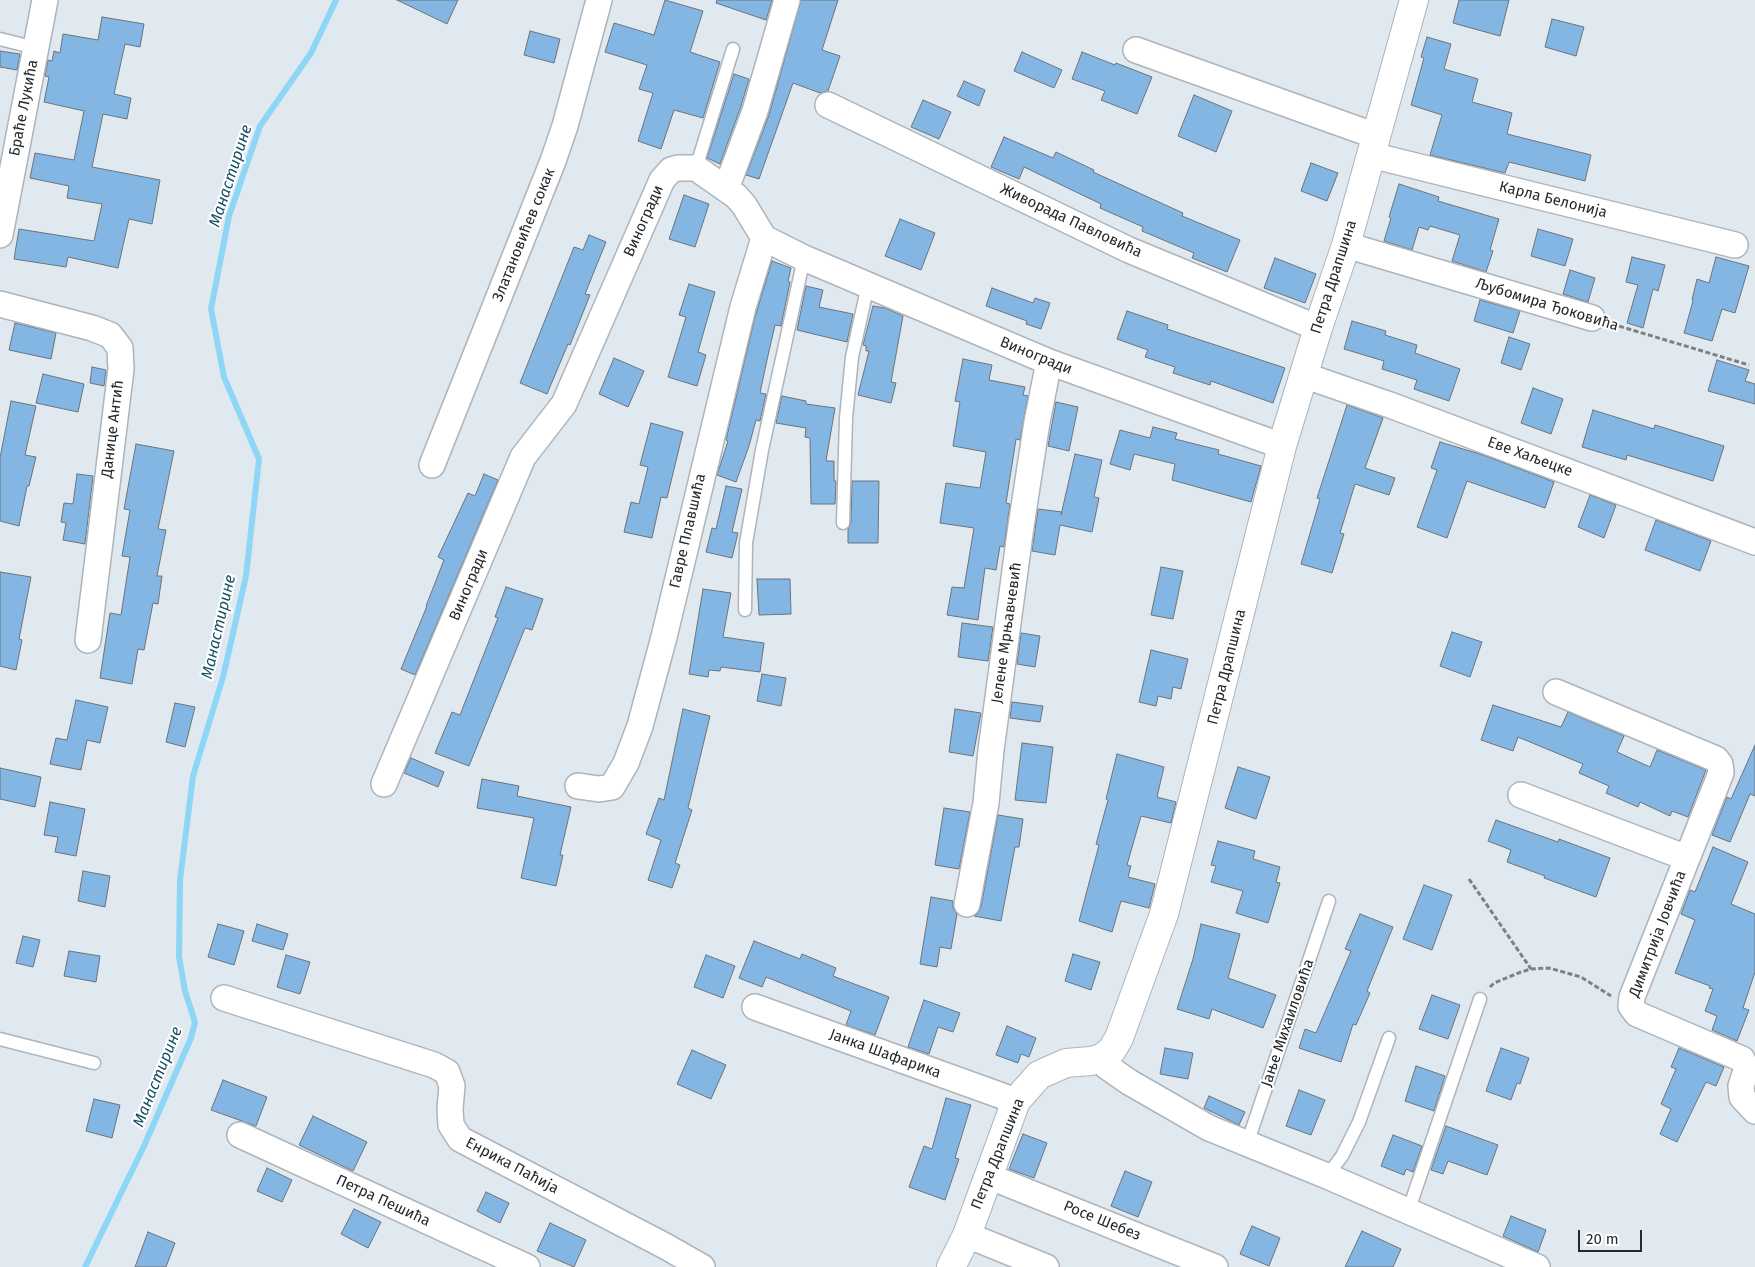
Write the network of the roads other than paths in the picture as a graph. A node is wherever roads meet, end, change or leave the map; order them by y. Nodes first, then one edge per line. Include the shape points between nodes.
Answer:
1 (45, 0) edge
2 (599, 0) edge
3 (787, 0) edge
4 (1414, 0) edge
5 (0, 39) edge
6 (36, 48) junction
7 (733, 49) dead end
8 (1136, 50) dead end
9 (828, 105) dead end
10 (1374, 146) junction
11 (696, 168) junction
12 (726, 189) junction
13 (1, 222) edge
14 (764, 238) junction
15 (1346, 245) junction
16 (1735, 245) dead end
17 (804, 258) junction
18 (868, 285) junction
19 (0, 304) edge
20 (1592, 318) road end
21 (1318, 328) junction
22 (1048, 362) junction
23 (1303, 374) junction
24 (1282, 446) junction
25 (432, 465) dead end
26 (843, 524) dead end
27 (1755, 542) edge
28 (745, 610) dead end
29 (88, 640) dead end
30 (1556, 692) dead end
31 (384, 784) dead end
32 (578, 786) dead end
33 (1521, 795) dead end
34 (1687, 858) junction
35 (1329, 901) dead end
36 (967, 904) dead end
37 (224, 998) dead end
38 (1480, 999) road end
39 (755, 1007) dead end
40 (1389, 1038) dead end
41 (0, 1039) edge
42 (1102, 1058) junction
43 (94, 1063) dead end
44 (1016, 1101) junction
45 (1755, 1111) edge
46 (240, 1134) dead end
47 (1247, 1144) junction
48 (988, 1176) junction
49 (1327, 1176) junction
50 (1408, 1212) junction
51 (967, 1235) junction
52 (526, 1267) edge
53 (702, 1267) edge
54 (951, 1267) edge
55 (1046, 1267) edge
56 (1215, 1267) edge
57 (1537, 1267) edge

1 - 6 street, Браће Лукића
2 - 25 street, Златановићев сокак via 553,162
3 - 12 street via 755,111
4 - 10 street, Петра Драпшина
5 - 6 lane
6 - 13 street, Браће Лукића
7 - 11 lane
8 - 10 street, Карла Белонија
9 - 21 street, Живорада Павловића via 1129,250
10 - 15 street, Петра Драпшина
10 - 16 street, Карла Белонија
11 - 12 street
11 - 31 street, Виногради via 671,170 662,180 564,404 523,457
12 - 14 street via 744,205
14 - 17 street, Виногради
14 - 32 street, Гавре Плавшића via 743,307 640,726 626,763 612,787
15 - 20 street, Љубомира Ђоковића
15 - 21 street, Петра Драпшина
17 - 18 street, Виногради
17 - 28 lane via 762,450 746,544
18 - 22 street, Виногради
18 - 26 lane via 852,357 846,418
19 - 29 street, Данице Антић via 92,328 110,335 120,348 121,369
21 - 23 street, Петра Драпшина
22 - 24 street, Виногради
22 - 36 street, Јелене Мрњавчевић via 1021,526 986,803
23 - 24 street, Петра Драпшина
23 - 27 street, Еве Хаљецке
24 - 42 street, Петра Драпшина via 1164,914 1119,1038
30 - 34 street, Димитрија Јовчића via 1716,759 1720,764 1721,773
33 - 34 street, Димитрија Јовчића
34 - 45 street, Димитрија Јовчића via 1631,1006 1637,1014 1742,1059 1747,1068 1741,1086 1742,1097
35 - 47 lane, Јање Михаиловића
37 - 53 street, Енрика Паћија via 434,1065 447,1072 452,1086 451,1126 460,1139
38 - 50 lane
39 - 44 street, Јанка Шафарика
40 - 49 lane via 1355,1130
41 - 43 lane
42 - 44 street, Петра Драпшина via 1066,1063 1039,1074
42 - 47 street via 1106,1066 1181,1114
44 - 48 street, Петра Драпшина
46 - 52 street, Петра Пешића
47 - 49 street
48 - 51 street, Петра Драпшина
48 - 56 street, Росе Шебез
49 - 50 street
50 - 57 street
51 - 54 street, Петра Драпшина
51 - 55 street

